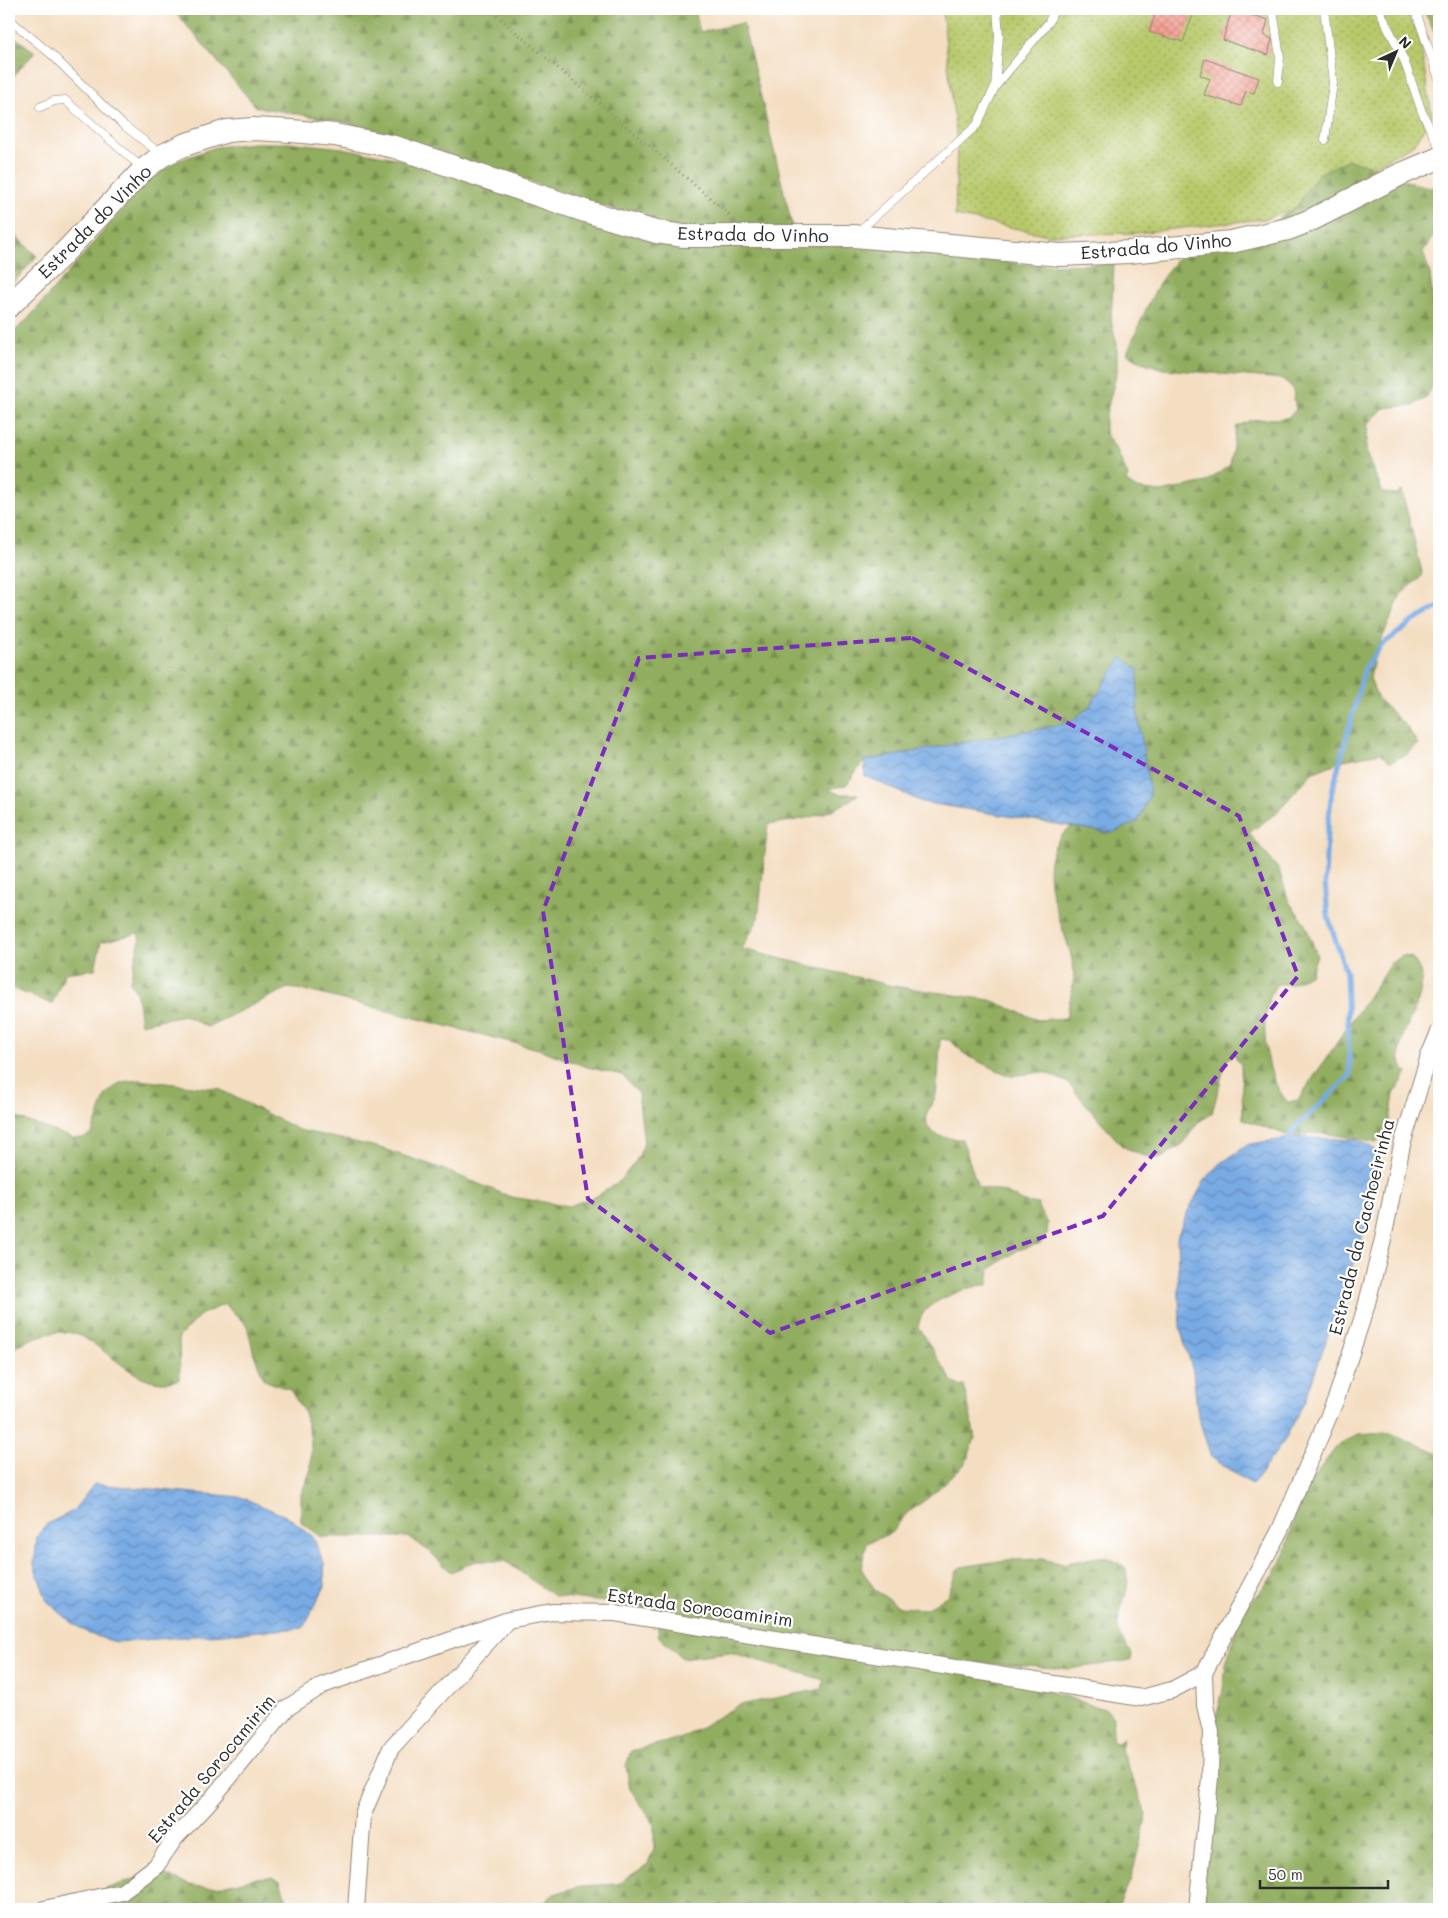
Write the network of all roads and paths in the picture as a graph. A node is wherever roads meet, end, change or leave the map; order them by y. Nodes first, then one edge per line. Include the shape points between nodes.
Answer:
1 (489, 9) edge
2 (997, 9) edge
3 (1054, 9) edge
4 (1273, 9) edge
5 (1324, 9) edge
6 (1379, 9) edge
7 (1415, 9) edge
8 (9, 20) edge
9 (1439, 80) edge
10 (1278, 82) dead end
11 (995, 87) junction
12 (40, 107) dead end
13 (1325, 140) dead end
14 (1439, 147) edge
15 (163, 156) junction
16 (1439, 158) edge
17 (143, 170) junction
18 (733, 218) dead end
19 (854, 236) junction
20 (9, 306) edge
21 (1439, 1032) edge
22 (508, 1620) junction
23 (1204, 1673) junction
24 (44, 1909) edge
25 (356, 1909) edge
26 (1197, 1909) edge

1 - 18 path
2 - 11 lane via 999,36
3 - 11 lane via 1049,22
4 - 10 lane via 1280,58
5 - 13 lane via 1333,83
6 - 14 lane via 1404,60 1422,112
7 - 9 lane
8 - 15 lane via 52,55 122,124
11 - 19 lane via 977,125
12 - 17 lane via 65,100
15 - 17 main road, Estrada do Vinho
15 - 19 main road, Estrada do Vinho via 207,136 227,131 253,129 335,135 395,147 656,232 684,236
16 - 19 main road, Estrada do Vinho via 1309,221 1231,242 1060,254
17 - 20 main road, Estrada do Vinho
21 - 23 street, Estrada da Cachoeirinha via 1402,1145 1366,1307 1336,1399 1280,1530
22 - 23 street, Estrada Sorocamirim via 552,1612 615,1613 1142,1698 1172,1690
22 - 24 street, Estrada Sorocamirim via 323,1685 287,1708 175,1838 156,1866 122,1892
22 - 25 street via 391,1748 363,1814
23 - 26 street via 1210,1732 1210,1778

